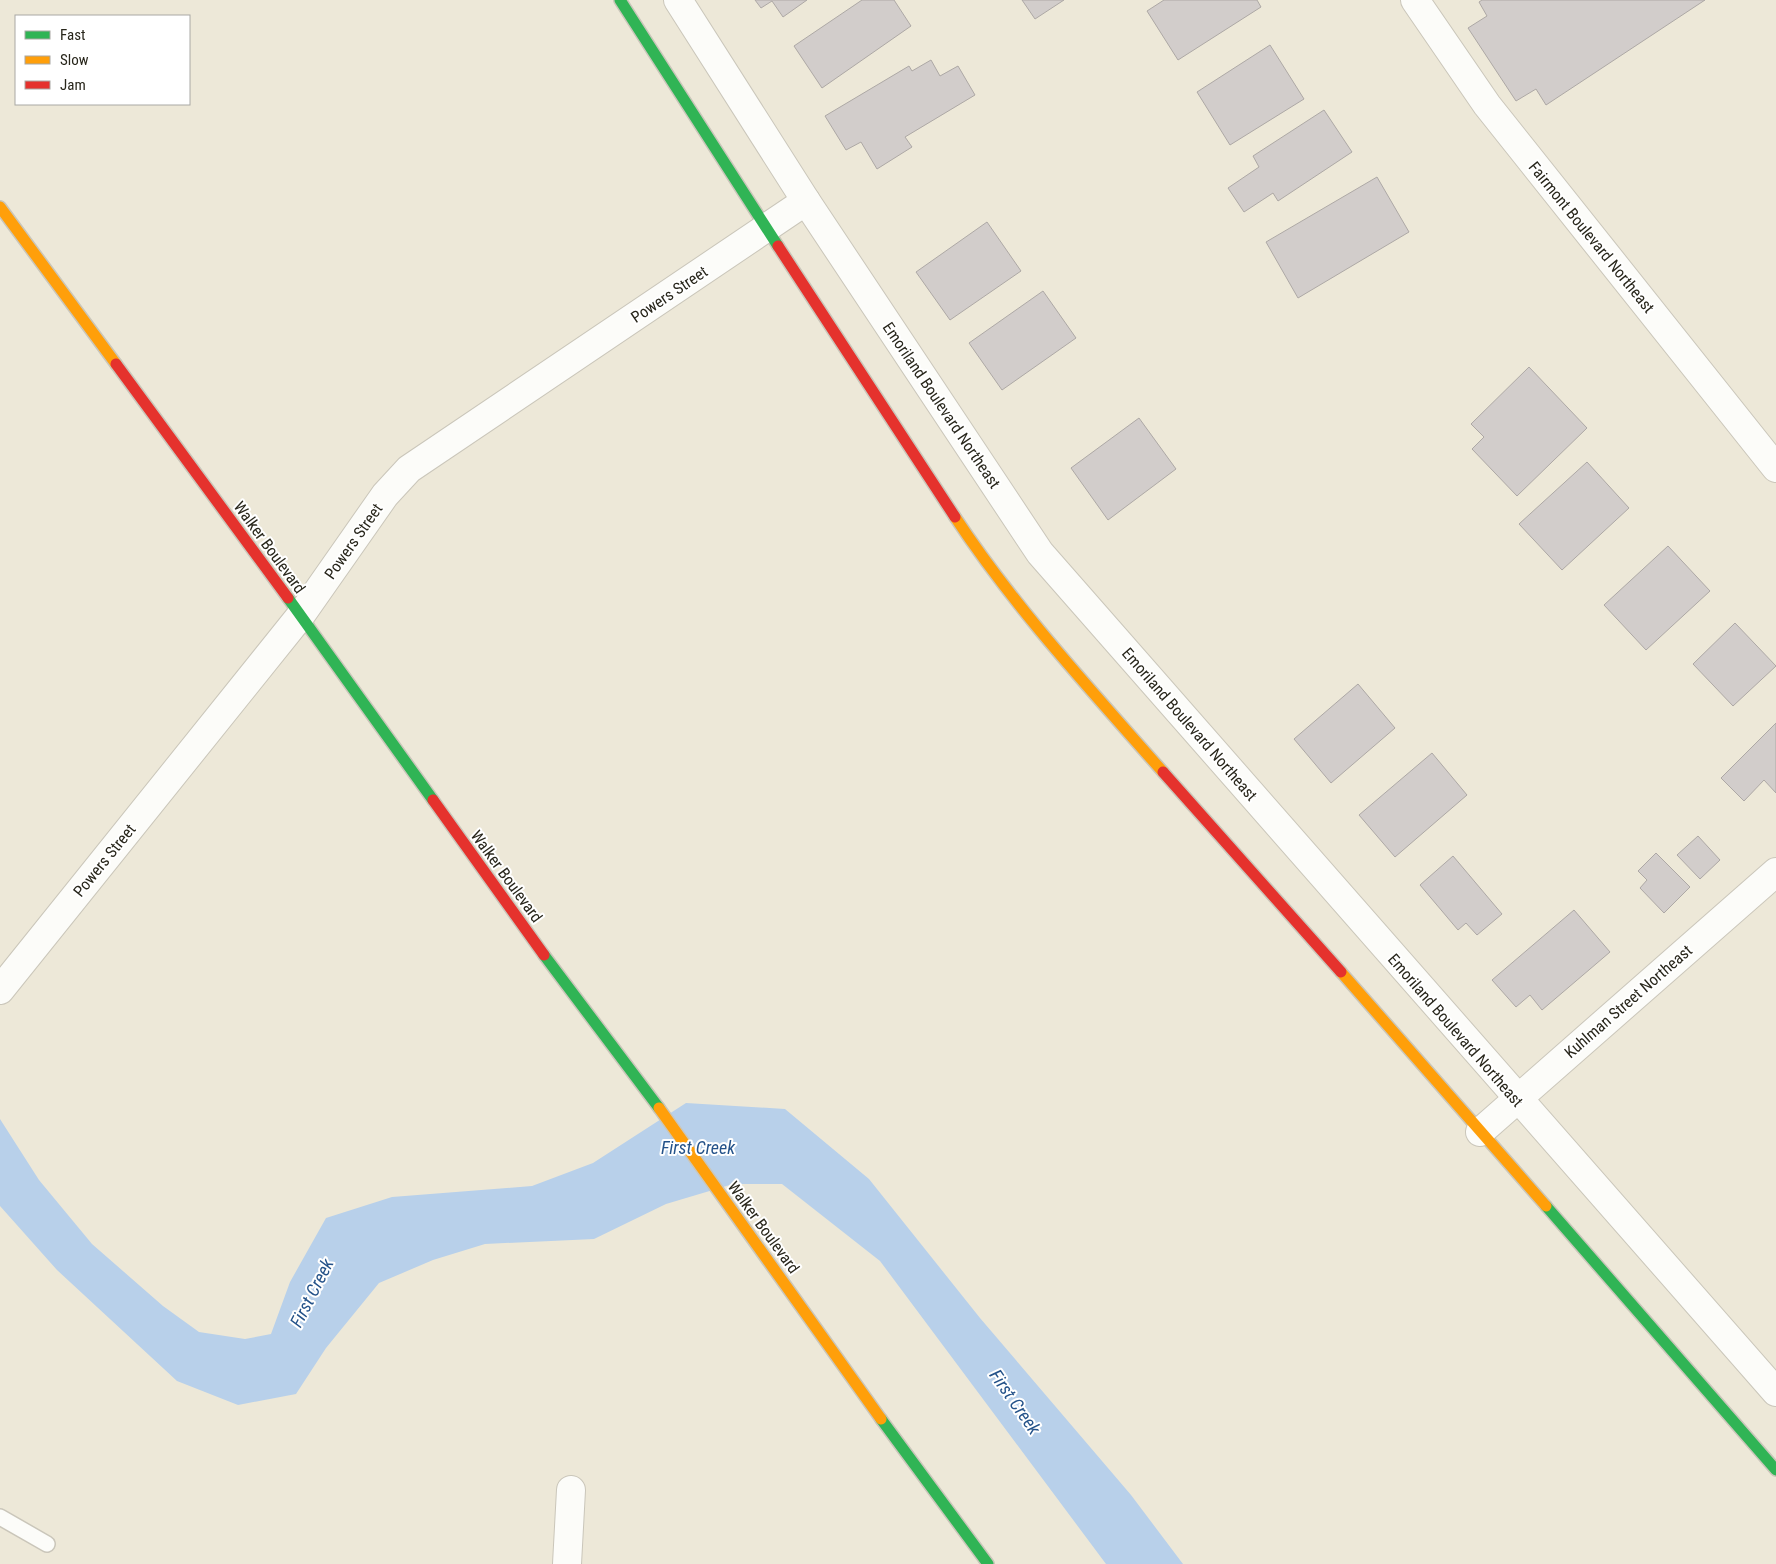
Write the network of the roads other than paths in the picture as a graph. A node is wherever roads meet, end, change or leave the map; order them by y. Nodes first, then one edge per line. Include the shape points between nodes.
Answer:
1 (620, 0) edge
2 (678, 0) edge
3 (1415, 0) edge
4 (806, 201) junction
5 (0, 206) edge
6 (766, 228) junction
7 (1776, 468) edge
8 (300, 615) junction
9 (1776, 872) edge
10 (0, 990) edge
11 (1516, 1098) junction
12 (1480, 1132) junction
13 (1776, 1392) edge
14 (1776, 1470) edge
15 (571, 1490) dead end
16 (0, 1517) edge
17 (47, 1544) dead end
18 (567, 1564) edge
19 (988, 1564) edge

1 - 6 street
2 - 4 street, Emoriland Boulevard Northeast
3 - 7 street, Fairmont Boulevard Northeast via 1487,105
4 - 6 street, Powers Street
4 - 11 street, Emoriland Boulevard Northeast via 1040,553
5 - 8 street, Walker Boulevard
6 - 8 street, Powers Street via 409,469 385,495
6 - 12 street via 977,550 1070,666
8 - 10 street, Powers Street
8 - 19 street, Walker Boulevard
9 - 11 street, Kuhlman Street Northeast
11 - 12 street, Kuhlman Street Northeast
11 - 13 street, Emoriland Boulevard Northeast
12 - 14 street
15 - 18 street
16 - 17 lane

